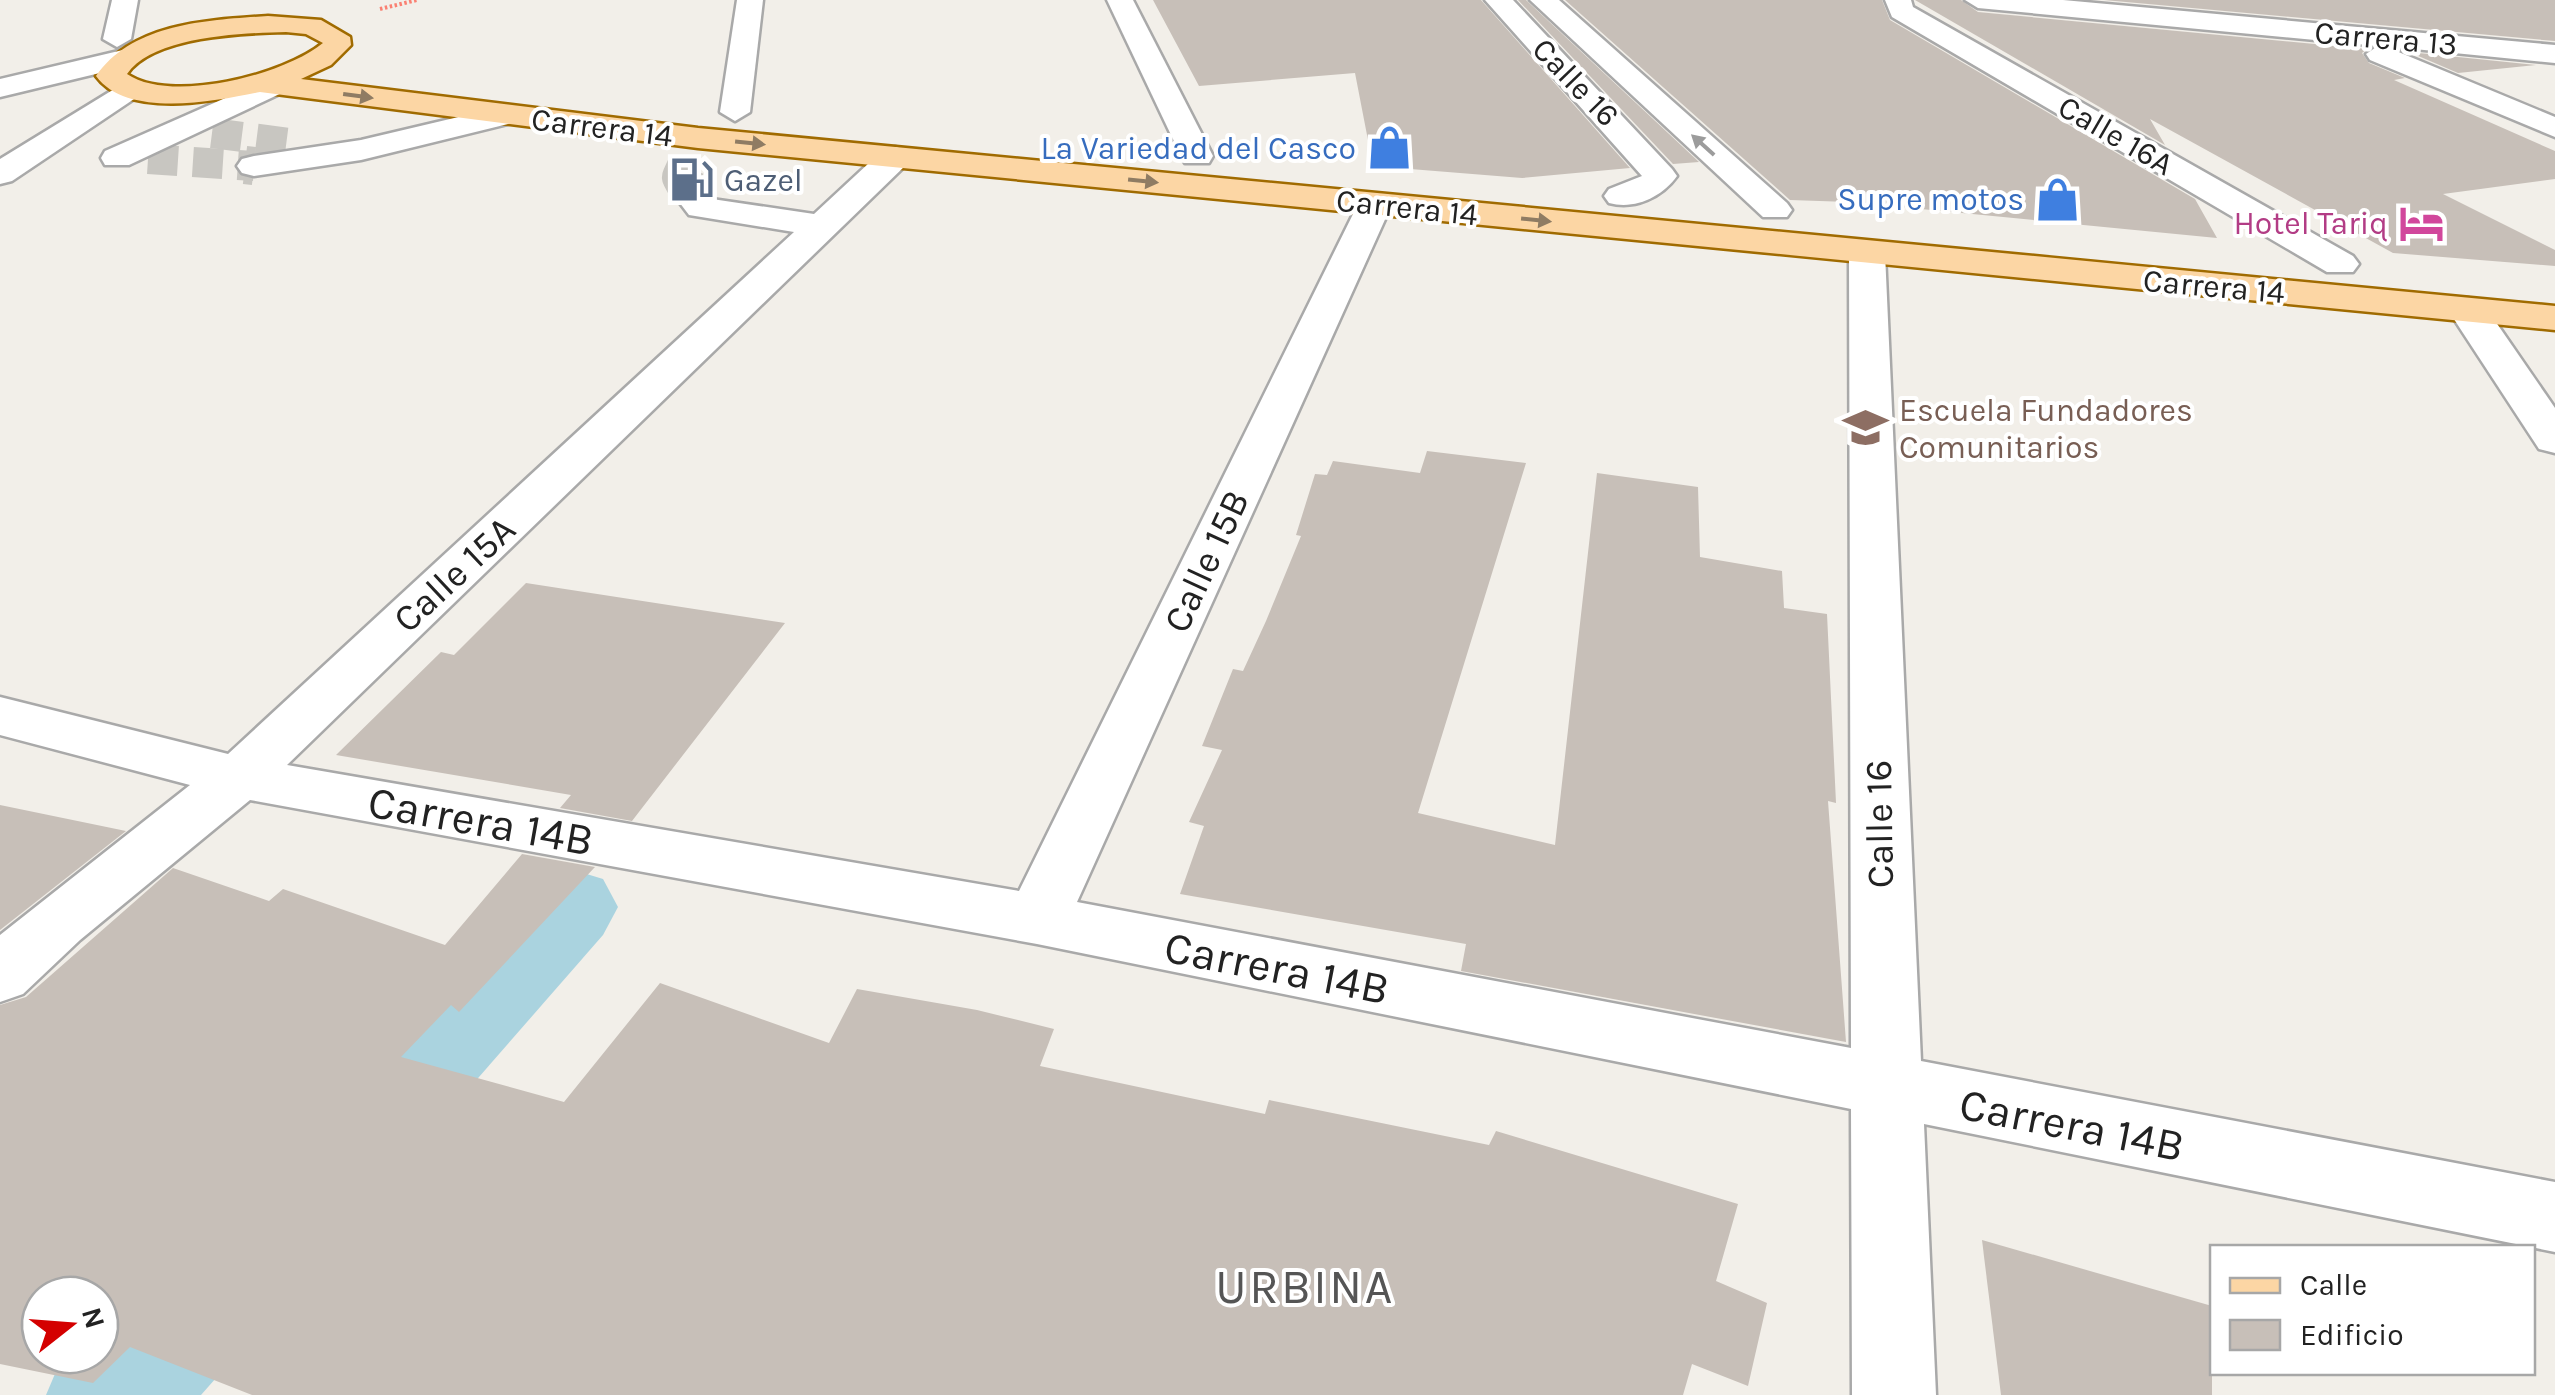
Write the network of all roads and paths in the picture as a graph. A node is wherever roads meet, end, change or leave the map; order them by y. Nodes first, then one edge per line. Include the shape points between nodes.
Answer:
1 (126, 0) edge
2 (250, 0) edge
3 (308, 0) edge
4 (750, 0) edge
5 (1120, 0) edge
6 (1498, 0) edge
7 (1544, 0) edge
8 (1898, 0) edge
9 (1978, 0) edge
10 (2230, 0) edge
11 (286, 24) junction
12 (2273, 27) junction
13 (2331, 34) junction
14 (186, 35) junction
15 (2555, 54) edge
16 (315, 64) junction
17 (120, 66) junction
18 (268, 84) junction
19 (0, 89) edge
20 (735, 112) junction
21 (505, 115) junction
22 (2555, 128) edge
23 (402, 140) junction
24 (298, 144) tunnel mouth
25 (1197, 156) junction
26 (896, 158) junction
27 (254, 166) tunnel mouth
28 (691, 166) junction
29 (9, 169) edge
30 (1621, 196) junction
31 (1376, 204) junction
32 (1775, 210) junction
33 (824, 226) junction
34 (1887, 238) junction
35 (2266, 256) dead end
36 (2340, 264) junction
37 (2379, 268) dead end
38 (2468, 310) junction
39 (2555, 318) edge
40 (2555, 440) edge
41 (0, 716) edge
42 (240, 777) junction
43 (1037, 919) junction
44 (0, 975) edge
45 (1885, 1088) junction
46 (2555, 1217) edge
47 (1894, 1395) edge

1 - 17 street
2 - 14 main road
3 - 11 main road
4 - 20 street
5 - 25 street
6 - 30 street, Calle 16 via 1660,176 1650,188
32 -> 7 street, Calle 16
8 - 36 street, Calle 16A via 1901,11
9 - 12 street, Carrera 13
10 - 12 street
11 - 14 main road
11 - 16 main road via 336,37 330,54
12 - 13 street, Carrera 13
13 - 15 street, Carrera 13
13 - 22 street
14 - 17 main road
16 - 18 main road
16 - 20 main road, Carrera 14
17 - 18 main road via 188,94
17 - 19 street
17 - 29 street
18 -> 21 main road, Carrera 14
18 - 29 street via 132,158
20 - 25 main road, Carrera 14
21 - 23 street
21 - 28 main road, Carrera 14
23 - 24 street
23 - 27 street
25 - 30 main road, Carrera 14
28 -> 26 main road, Carrera 14
26 -> 31 main road, Carrera 14
26 - 33 street, Calle 15A
28 - 33 street via 702,208
30 - 32 main road, Carrera 14
31 -> 34 main road, Carrera 14
31 - 43 street, Calle 15B
32 - 34 main road, Carrera 14
33 - 42 street, Calle 15A
34 - 38 main road, Carrera 14
34 - 45 street, Calle 16
35 - 36 main road, Carrera 14
36 - 37 main road, Carrera 14
38 - 39 main road, Carrera 14
38 - 40 street
41 - 42 street, Carrera 14B
42 - 43 street, Carrera 14B
42 - 44 street, Calle 15A
43 - 45 street, Carrera 14B
45 - 46 street, Carrera 14B
45 - 47 street, Calle 16

